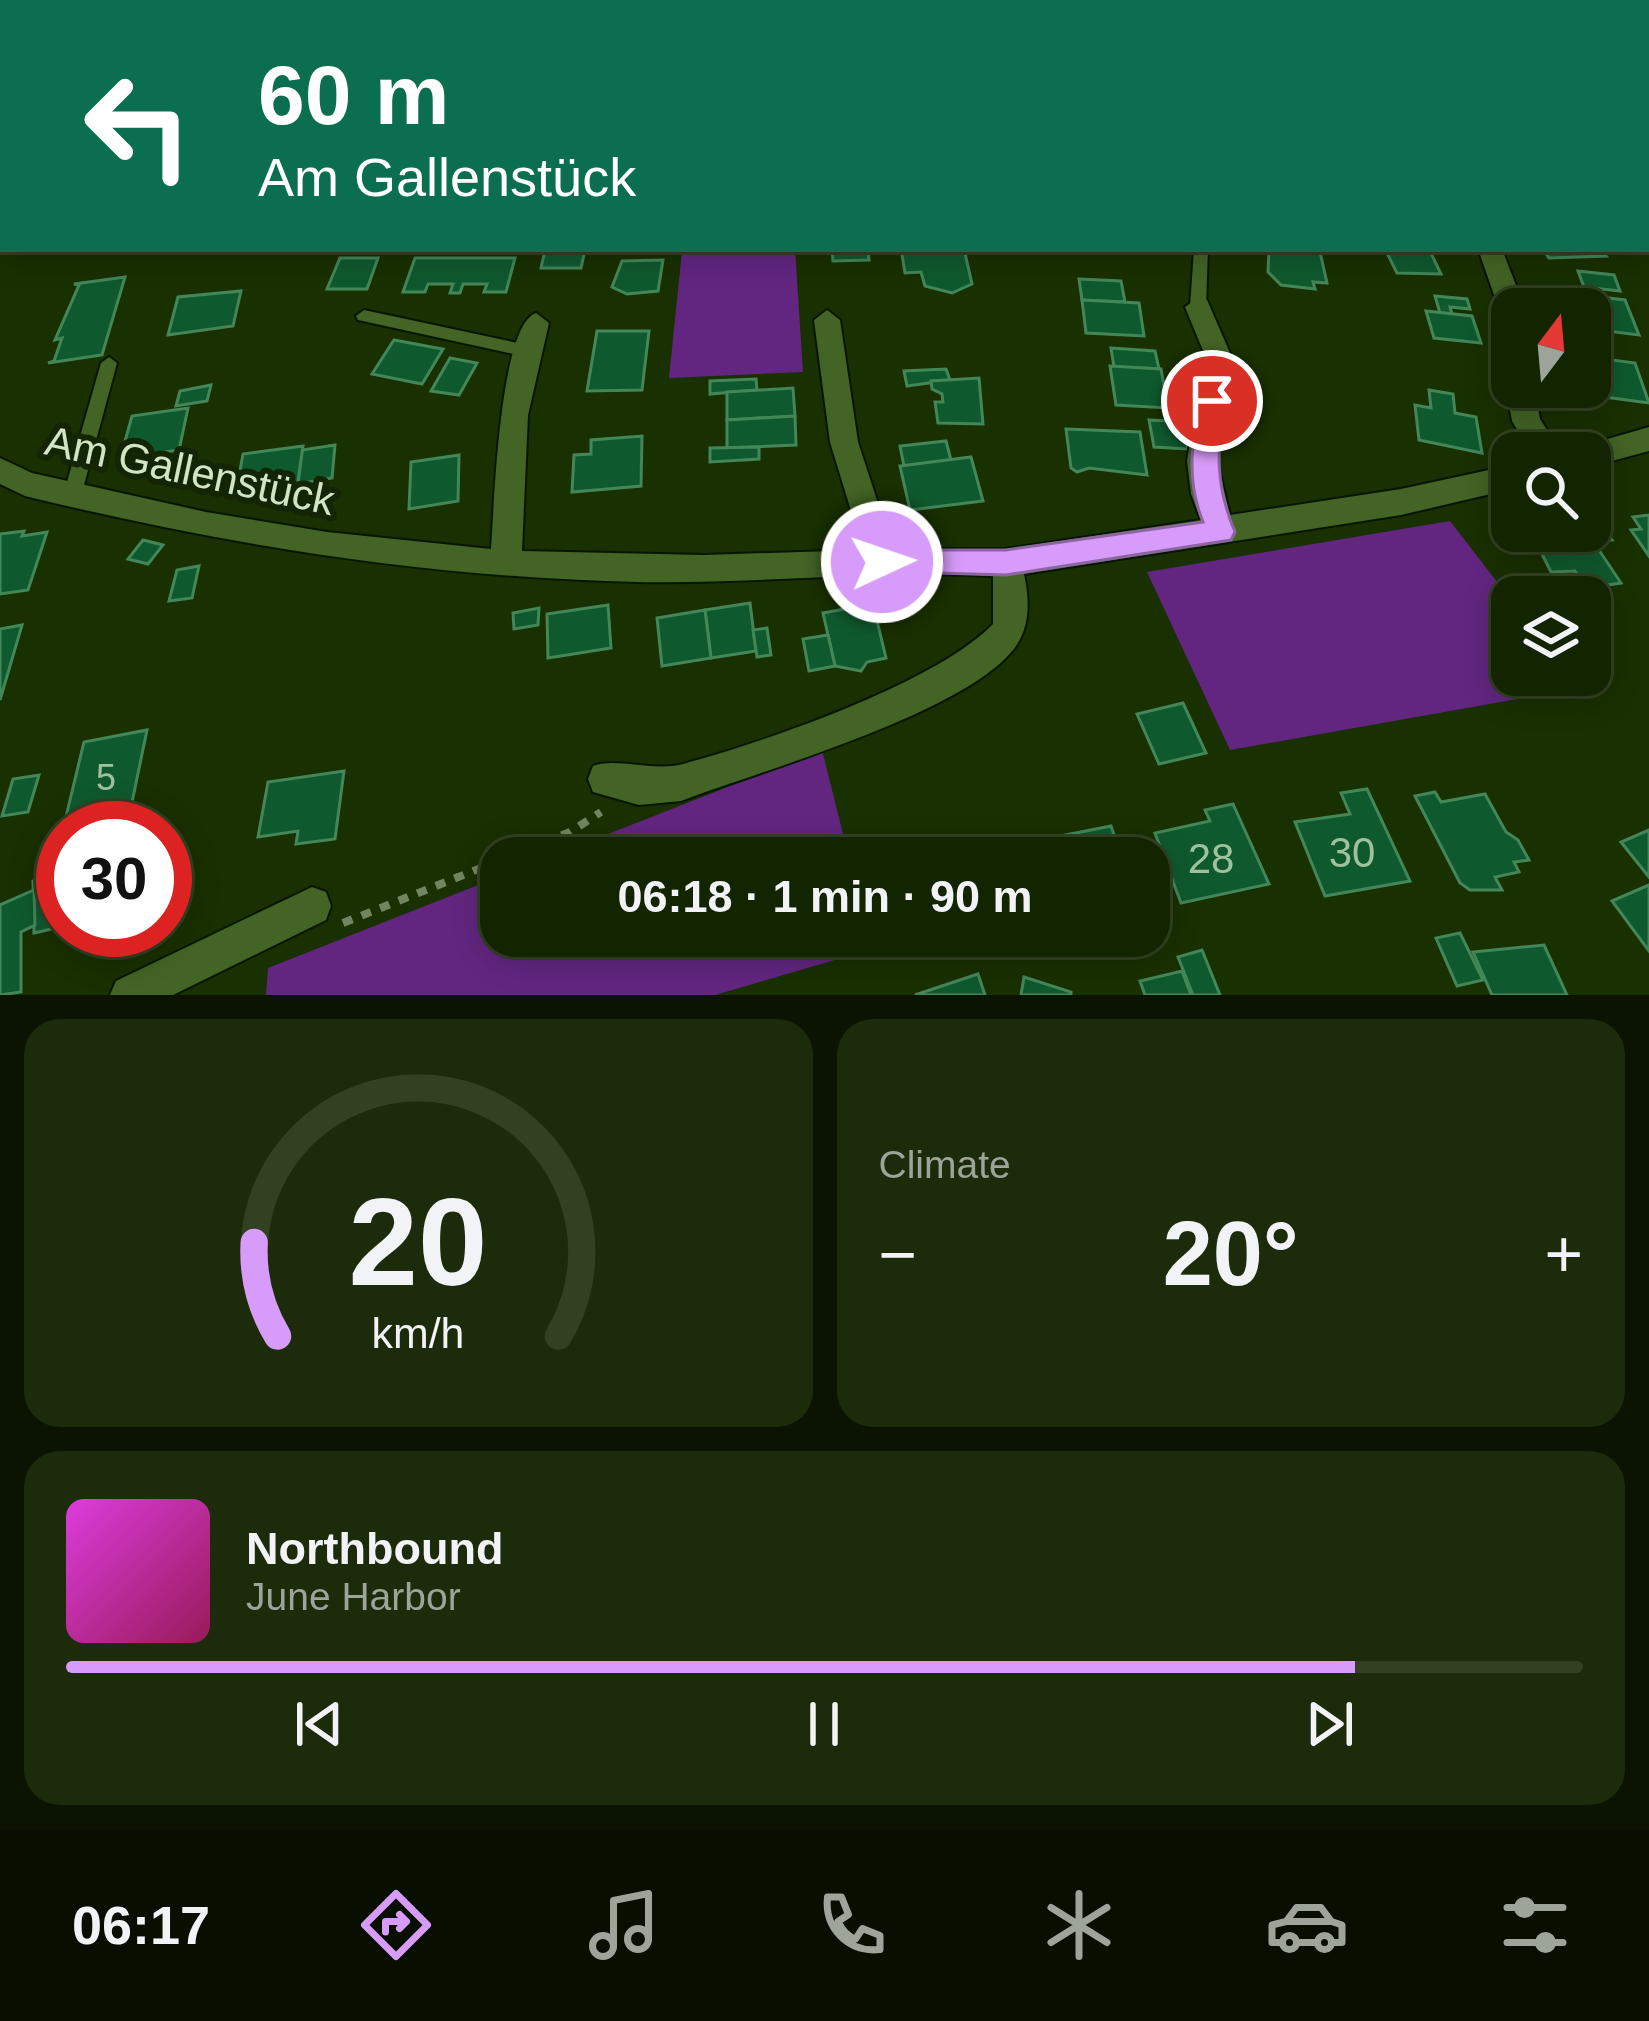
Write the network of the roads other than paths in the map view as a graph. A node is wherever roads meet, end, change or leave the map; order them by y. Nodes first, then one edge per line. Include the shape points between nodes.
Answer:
1 (1201, 252) edge
2 (1491, 252) edge
3 (1504, 288) edge
4 (1198, 307) joint
5 (364, 316) dead end
6 (827, 320) dead end
7 (532, 337) joint
8 (109, 363) dead end
9 (1649, 440) edge
10 (1611, 450) edge
11 (0, 470) edge
12 (1491, 481) edge
13 (72, 496) junction
14 (1221, 532) junction
15 (882, 562) junction
16 (1006, 563) junction
17 (506, 564) junction
18 (622, 783) road end
19 (311, 906) dead end
20 (130, 995) edge

1 - 4 lane
2 - 3 street
4 - 14 street via 1217,353 1202,461
5 - 7 lane
6 - 15 street via 844,442
7 - 17 street via 514,415
8 - 13 lane
9 - 10 street
11 - 13 street, Am Gallenstück
12 - 14 street, Am Gallenstück
13 - 17 street, Am Gallenstück via 226,533
14 - 16 street, Am Gallenstück
15 - 16 street, Am Gallenstück
15 - 17 street, Am Gallenstück
16 - 18 street via 1013,614 1003,639 975,666 681,783
19 - 20 street

